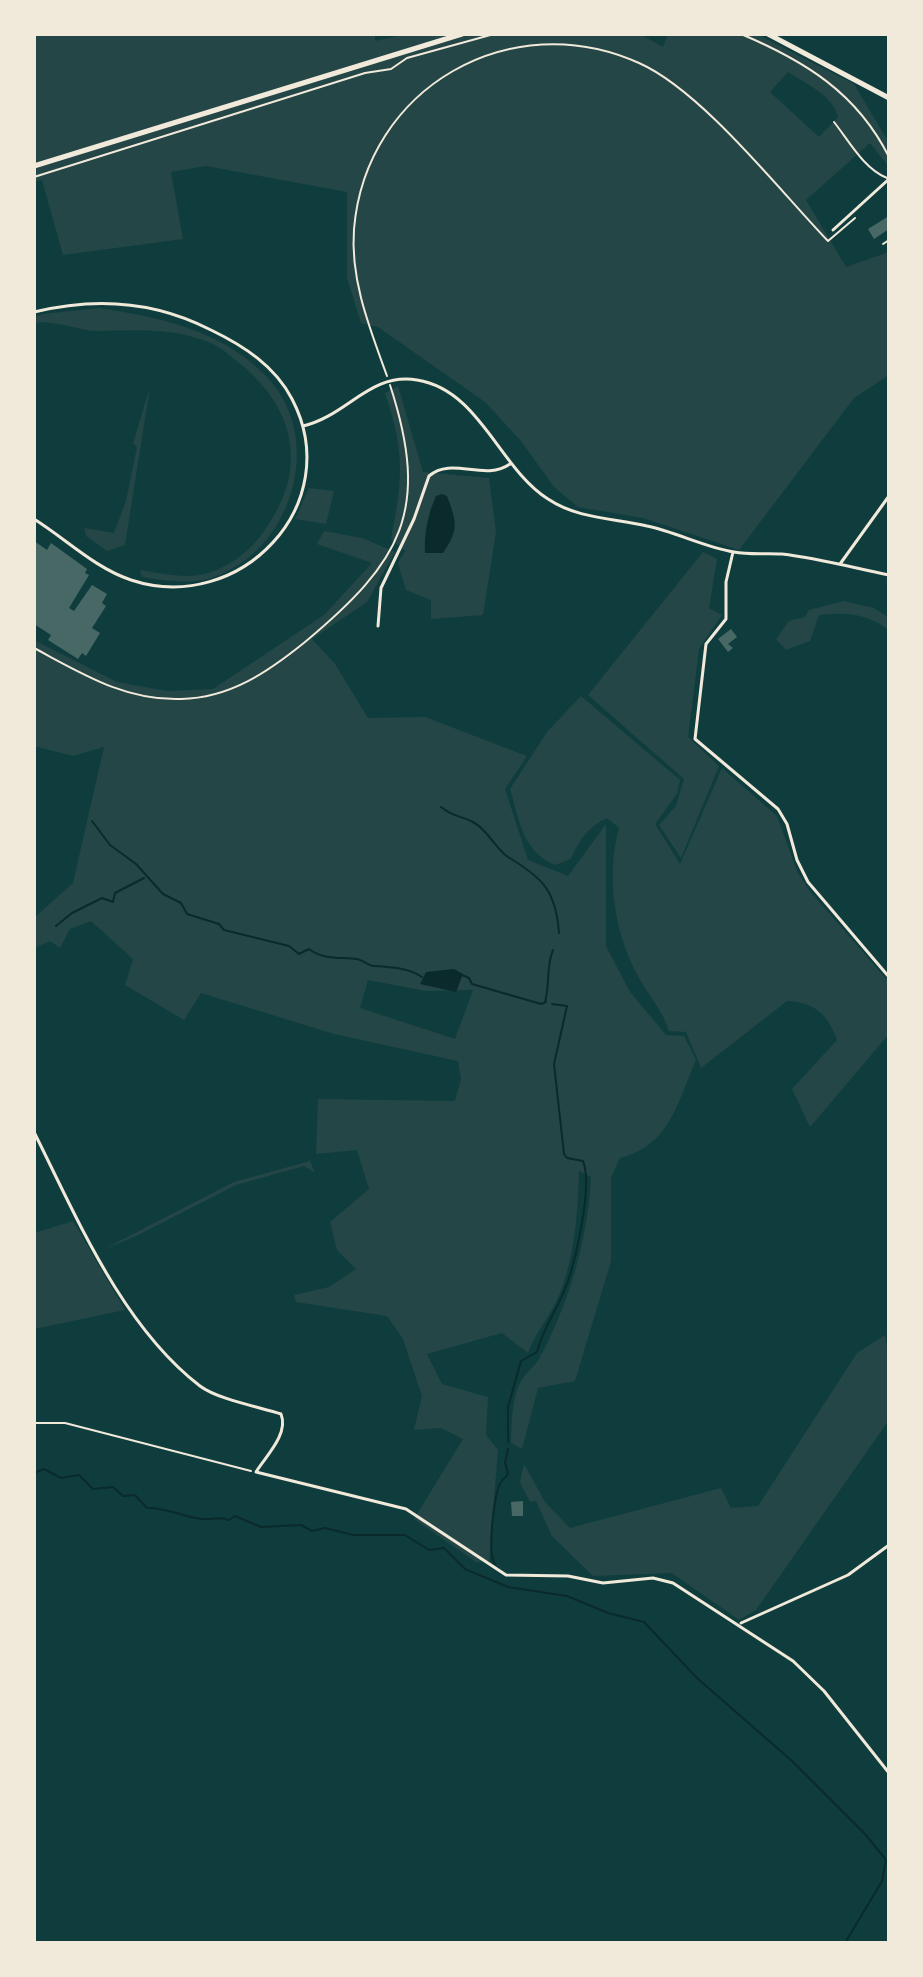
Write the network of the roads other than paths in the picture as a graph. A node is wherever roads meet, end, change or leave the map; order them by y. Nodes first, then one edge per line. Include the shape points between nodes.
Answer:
1 (462, 34) edge
2 (768, 34) edge
3 (889, 98) edge
4 (834, 122) dead end
5 (34, 166) edge
6 (889, 179) edge
7 (833, 230) dead end
8 (889, 240) edge
9 (883, 244) dead end
10 (34, 312) edge
11 (302, 426) junction
12 (510, 464) junction
13 (889, 496) edge
14 (34, 519) edge
15 (733, 552) junction
16 (839, 565) junction
17 (889, 575) edge
18 (378, 626) dead end
19 (889, 977) edge
20 (34, 1132) edge
21 (889, 1545) edge
22 (739, 1624) junction
23 (889, 1773) edge

1 - 5 main road
2 - 3 main road
4 - 6 lane via 869,166
6 - 7 street
8 - 9 lane
10 - 11 street via 100,302 150,308 199,324 260,360 291,397
11 - 12 street via 333,417 369,389 389,382 424,381 456,397
11 - 14 street via 305,472 288,522 259,558 223,580 182,588 132,581 96,563
12 - 15 street via 536,491 575,513 655,528
12 - 18 street via 494,472 448,468 429,476 381,588
13 - 16 street
15 - 16 street
15 - 19 street via 726,619 706,644 695,739 778,809 808,882
16 - 17 street
20 - 22 street via 133,1319 202,1387 281,1414 281,1434 256,1472 406,1509 506,1575 568,1576 603,1583 642,1577 664,1580
21 - 22 street via 848,1575
22 - 23 street via 793,1661 824,1691

